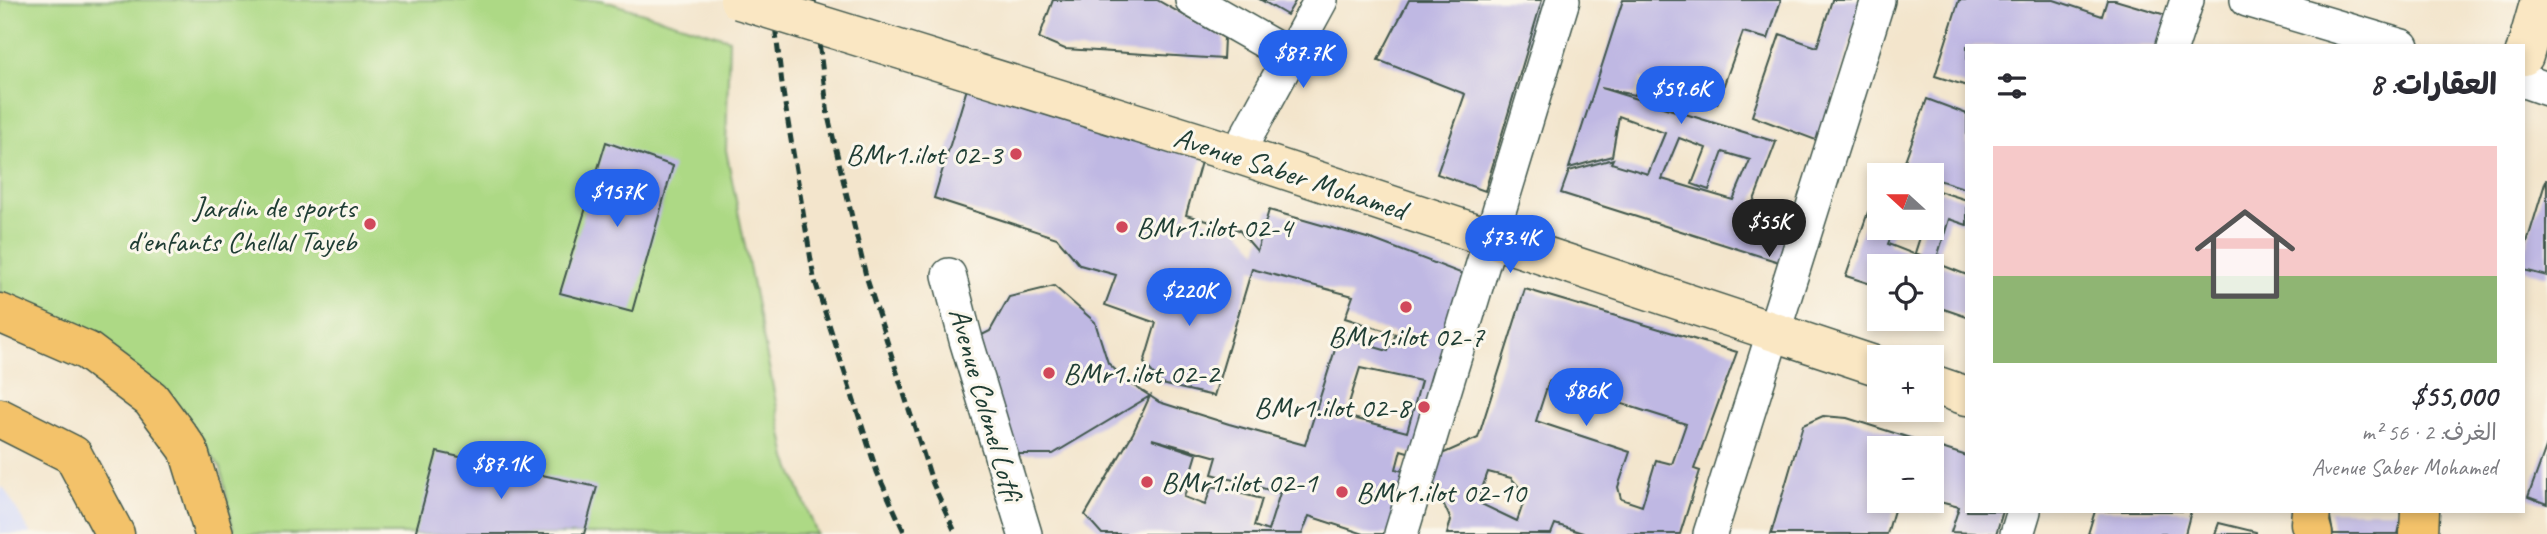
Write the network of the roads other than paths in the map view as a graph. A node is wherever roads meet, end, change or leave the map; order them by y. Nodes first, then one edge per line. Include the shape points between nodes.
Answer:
1 (739, 0) edge
2 (1192, 0) edge
3 (1321, 0) edge
4 (1563, 0) edge
5 (1878, 0) edge
6 (2187, 0) edge
7 (2248, 0) edge
8 (2540, 0) edge
9 (2173, 44) edge
10 (2395, 44) edge
11 (2525, 52) edge
12 (1290, 57) junction
13 (2525, 81) edge
14 (2547, 89) edge
15 (1237, 154) junction
16 (1492, 240) junction
17 (948, 275) dead end
18 (0, 313) edge
19 (1774, 332) junction
20 (1867, 363) edge
21 (1944, 388) edge
22 (1965, 395) edge
23 (0, 418) edge
24 (2023, 513) edge
25 (2311, 513) edge
26 (2420, 513) edge
27 (115, 534) edge
28 (214, 534) edge
29 (1025, 534) edge
30 (1402, 534) edge
31 (1710, 534) edge
32 (2017, 534) edge
33 (2313, 534) edge
34 (2419, 534) edge

1 - 15 street, Avenue Saber Mohamed, bridge
2 - 12 street
3 - 12 street
4 - 16 street
5 - 19 street
6 - 9 street
7 - 10 street
8 - 11 street
12 - 15 street
13 - 14 street
15 - 16 street, Avenue Saber Mohamed
16 - 19 street, Avenue Saber Mohamed
16 - 30 street
17 - 29 street, Avenue Colonel Lotfi
18 - 28 main road via 88,351 151,399 188,449
19 - 20 street, Avenue Saber Mohamed
19 - 31 street
21 - 22 street
23 - 27 main road via 73,455
24 - 32 street
25 - 33 main road
26 - 34 main road

